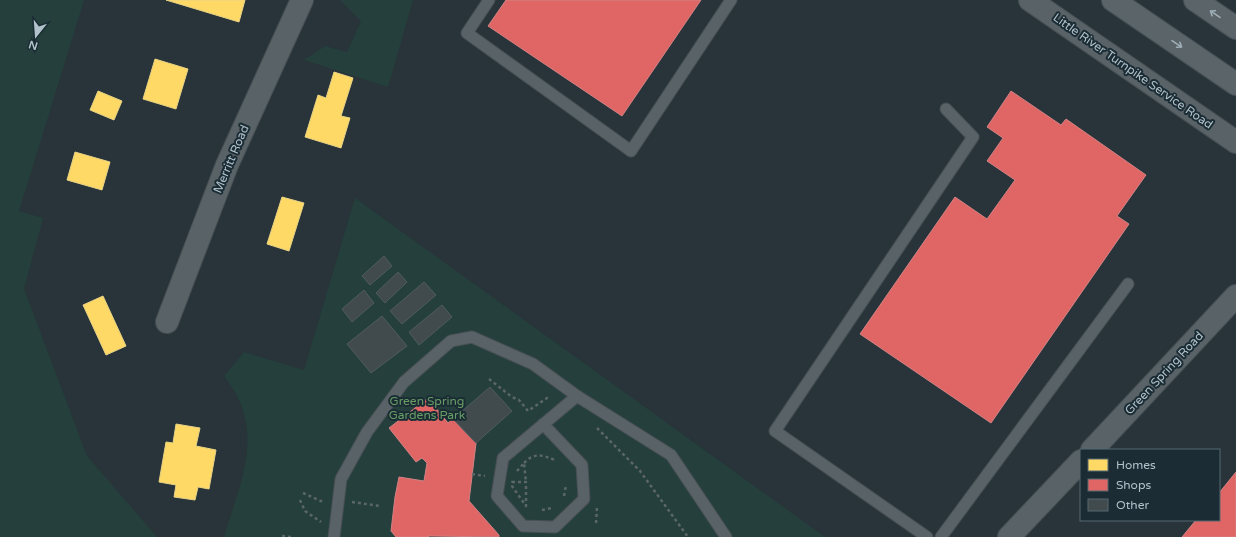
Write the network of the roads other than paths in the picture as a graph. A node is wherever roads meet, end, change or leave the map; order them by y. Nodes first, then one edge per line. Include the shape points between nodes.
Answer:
1 (302, 0) edge
2 (489, 0) edge
3 (731, 0) edge
4 (1030, 0) edge
5 (1113, 0) edge
6 (1195, 0) edge
7 (1236, 28) edge
8 (1236, 84) edge
9 (946, 109) dead end
10 (1236, 142) edge
11 (1128, 284) dead end
12 (1236, 296) edge
13 (167, 322) dead end
14 (577, 396) junction
15 (543, 424) junction
16 (1093, 449) edge
17 (1080, 462) edge
18 (334, 535) edge
19 (726, 537) edge
20 (927, 537) edge
21 (941, 537) edge
22 (1009, 537) edge

1 - 13 street, Merritt Road via 227,165
2 - 3 lane via 467,33 631,151
4 - 10 street, Little River Turnpike Service Road
5 -> 8 main road
7 -> 6 main road
9 - 20 lane via 973,137 775,431
11 - 21 lane
12 - 16 street, Green Spring Road
14 - 15 lane
14 - 18 lane via 533,364 472,337 450,341 404,382 367,432 341,479
14 - 19 lane via 671,455
15 - 15 lane via 503,458 497,496 523,526 555,526 584,499 582,465
17 - 22 street

